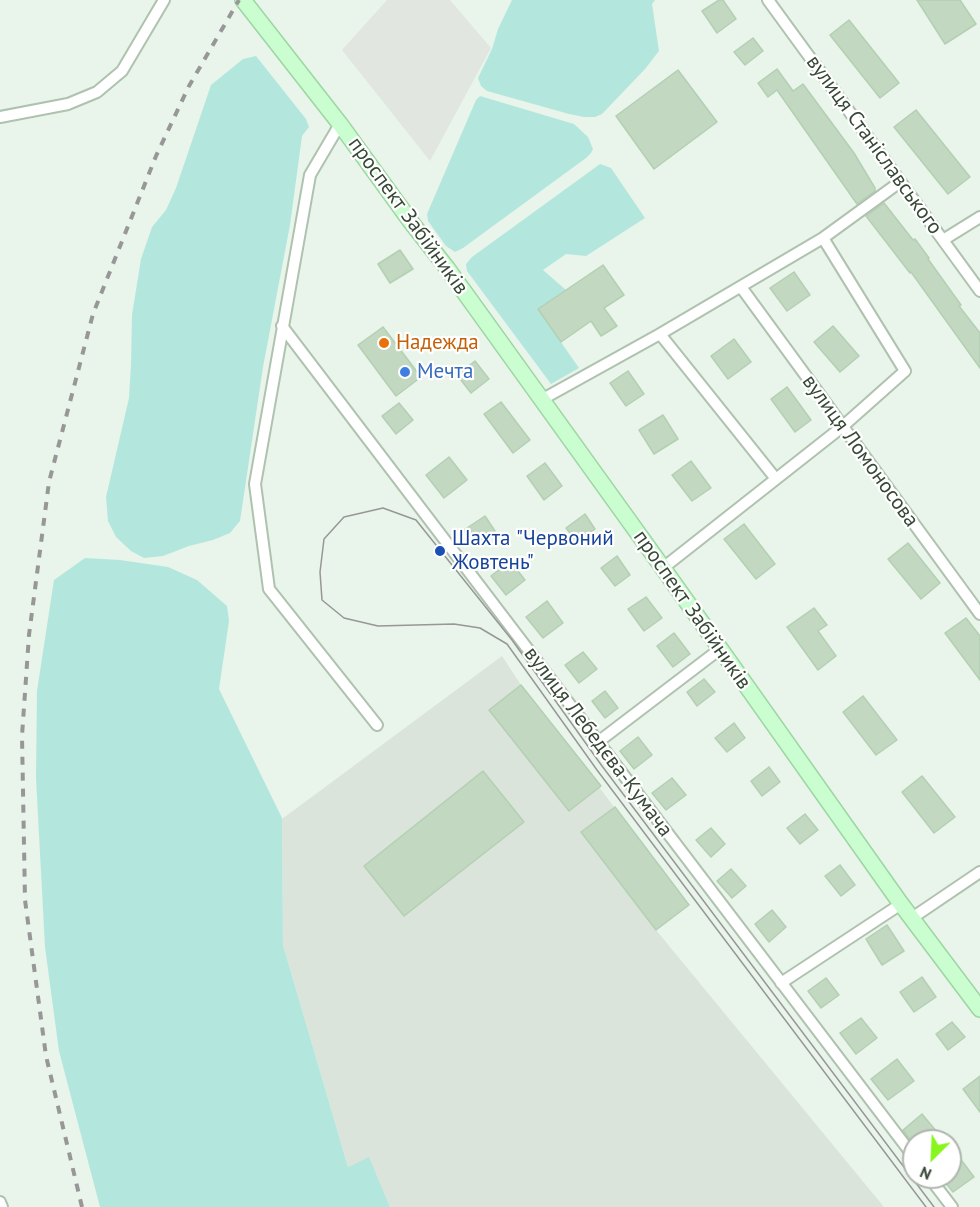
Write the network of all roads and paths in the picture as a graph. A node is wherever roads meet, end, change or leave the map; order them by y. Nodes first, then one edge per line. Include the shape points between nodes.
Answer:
1 (164, 0) edge
2 (243, 0) edge
3 (768, 0) edge
4 (0, 117) edge
5 (340, 124) junction
6 (900, 182) junction
7 (980, 217) edge
8 (823, 238) junction
9 (942, 240) junction
10 (741, 287) junction
11 (980, 291) edge
12 (282, 326) junction
13 (660, 334) junction
14 (541, 400) junction
15 (842, 427) junction
16 (776, 479) junction
17 (663, 568) junction
18 (980, 614) edge
19 (720, 649) junction
20 (377, 725) dead end
21 (598, 742) junction
22 (980, 872) edge
23 (901, 904) junction
24 (912, 918) junction
25 (781, 983) junction
26 (980, 1009) edge
27 (902, 1141) edge
28 (938, 1189) edge
29 (0, 1202) edge
30 (2, 1207) edge
31 (952, 1207) edge

1 - 4 street via 122,71 97,92 68,104
2 - 5 main road, проспект Забійників
3 - 6 street, вулиця Станіславського
5 - 12 street via 310,175
5 - 14 main road, проспект Забійників
6 - 8 street
6 - 9 street, вулиця Станіславського
7 - 9 street
8 - 10 street
8 - 15 street via 905,371
9 - 11 street, вулиця Станіславського
10 - 13 street
10 - 15 street, вулиця Ломоносова
12 - 20 street via 255,484 270,589
12 - 21 street, вулиця Лебедєва-Кумача
13 - 14 street
13 - 16 street
14 - 17 main road, проспект Забійників
15 - 16 street
15 - 18 street, вулиця Ломоносова
16 - 17 street
17 - 19 main road, проспект Забійників
19 - 21 street
19 - 23 main road, проспект Забійників
21 - 25 street, вулиця Лебедєва-Кумача
22 - 24 street
23 - 24 main road, проспект Забійників
23 - 25 street
24 - 26 main road, проспект Забійників
25 - 27 street, вулиця Лебедєва-Кумача
28 - 31 street
29 - 30 street

